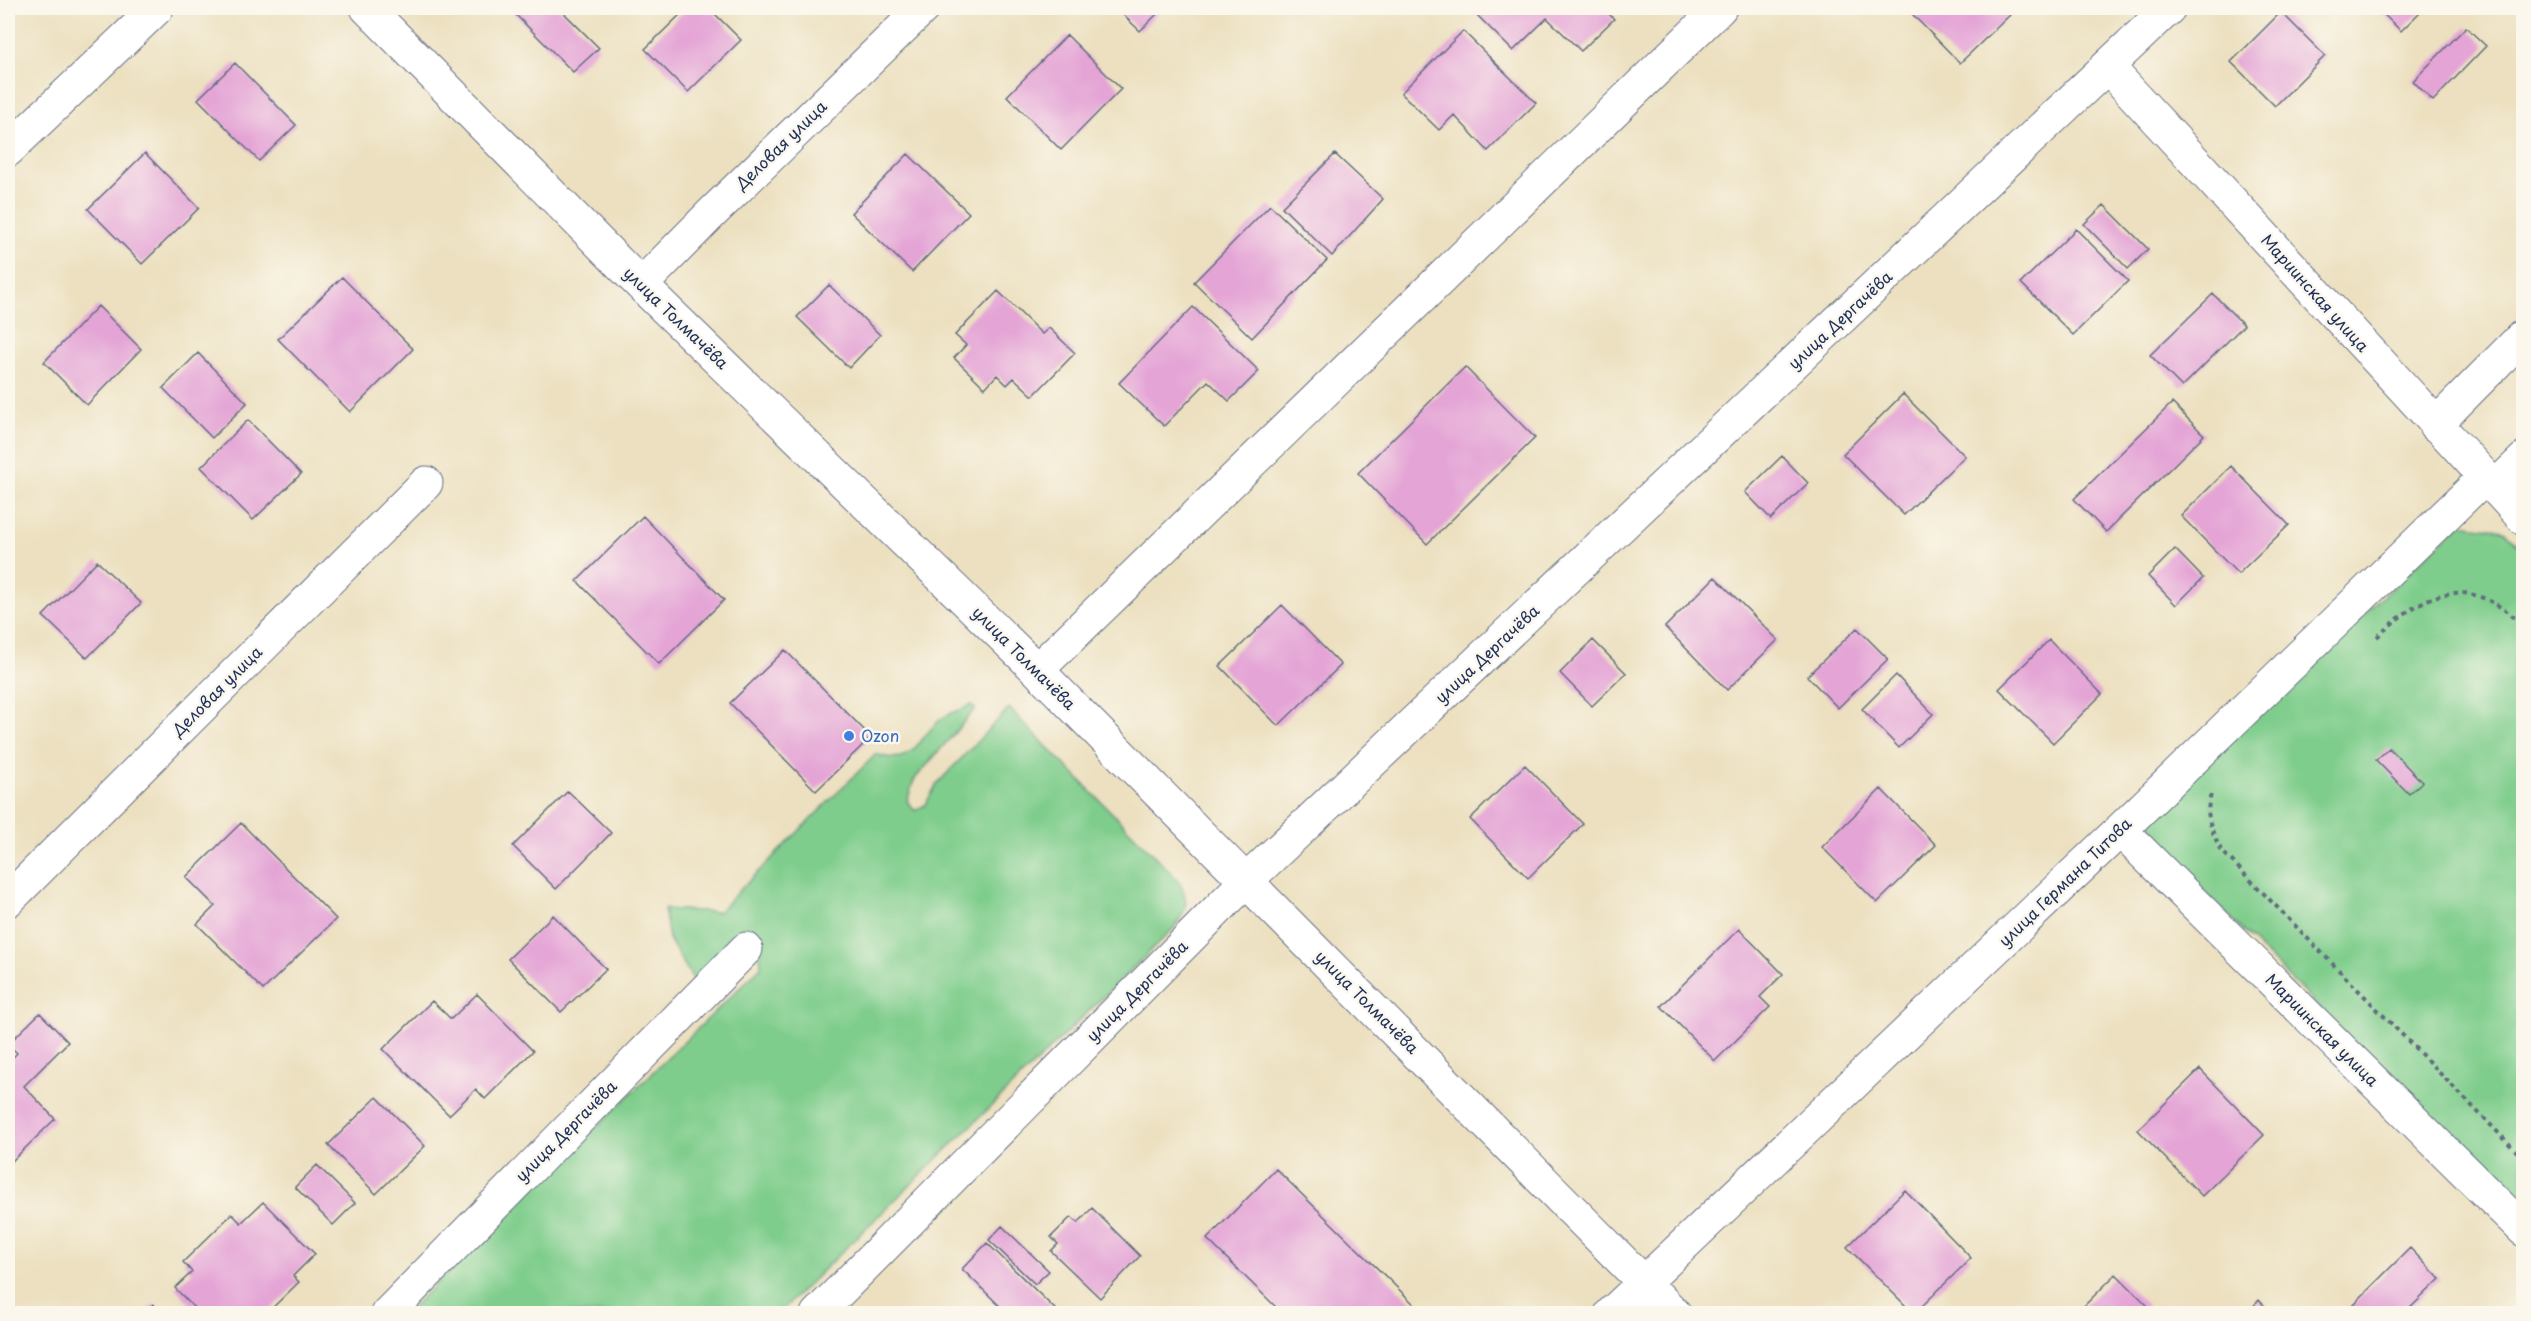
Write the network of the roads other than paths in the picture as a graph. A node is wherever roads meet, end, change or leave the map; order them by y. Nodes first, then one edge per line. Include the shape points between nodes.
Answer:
1 (157, 8) edge
2 (367, 8) edge
3 (923, 8) edge
4 (1720, 8) edge
5 (2169, 8) edge
6 (2108, 67) junction
7 (8, 150) edge
8 (641, 285) junction
9 (2523, 335) edge
10 (2435, 425) junction
11 (2523, 459) edge
12 (426, 483) dead end
13 (2489, 483) junction
14 (2523, 519) edge
15 (1037, 670) junction
16 (2120, 830) junction
17 (1246, 881) junction
18 (8, 900) edge
19 (746, 949) dead end
20 (2523, 1230) edge
21 (1643, 1282) junction
22 (387, 1314) edge
23 (817, 1314) edge
24 (1611, 1314) edge
25 (1675, 1314) edge

1 - 7 street
2 - 8 street, улица Толмачёва
3 - 8 street, Деловая улица
4 - 15 street
5 - 6 street, улица Дергачёва
6 - 10 street, Мариинская улица
6 - 17 street, улица Дергачёва
8 - 15 street, улица Толмачёва
9 - 10 street
10 - 13 street, Мариинская улица
11 - 13 street, улица Германа Титова
12 - 18 street, Деловая улица
13 - 14 street, Мариинская улица
13 - 16 street, улица Германа Титова
15 - 17 street, улица Толмачёва
16 - 20 street, Мариинская улица
16 - 21 street, улица Германа Титова
17 - 21 street, улица Толмачёва
17 - 23 street, улица Дергачёва
19 - 22 street, улица Дергачёва
21 - 24 street, улица Германа Титова
21 - 25 street, улица Толмачёва

